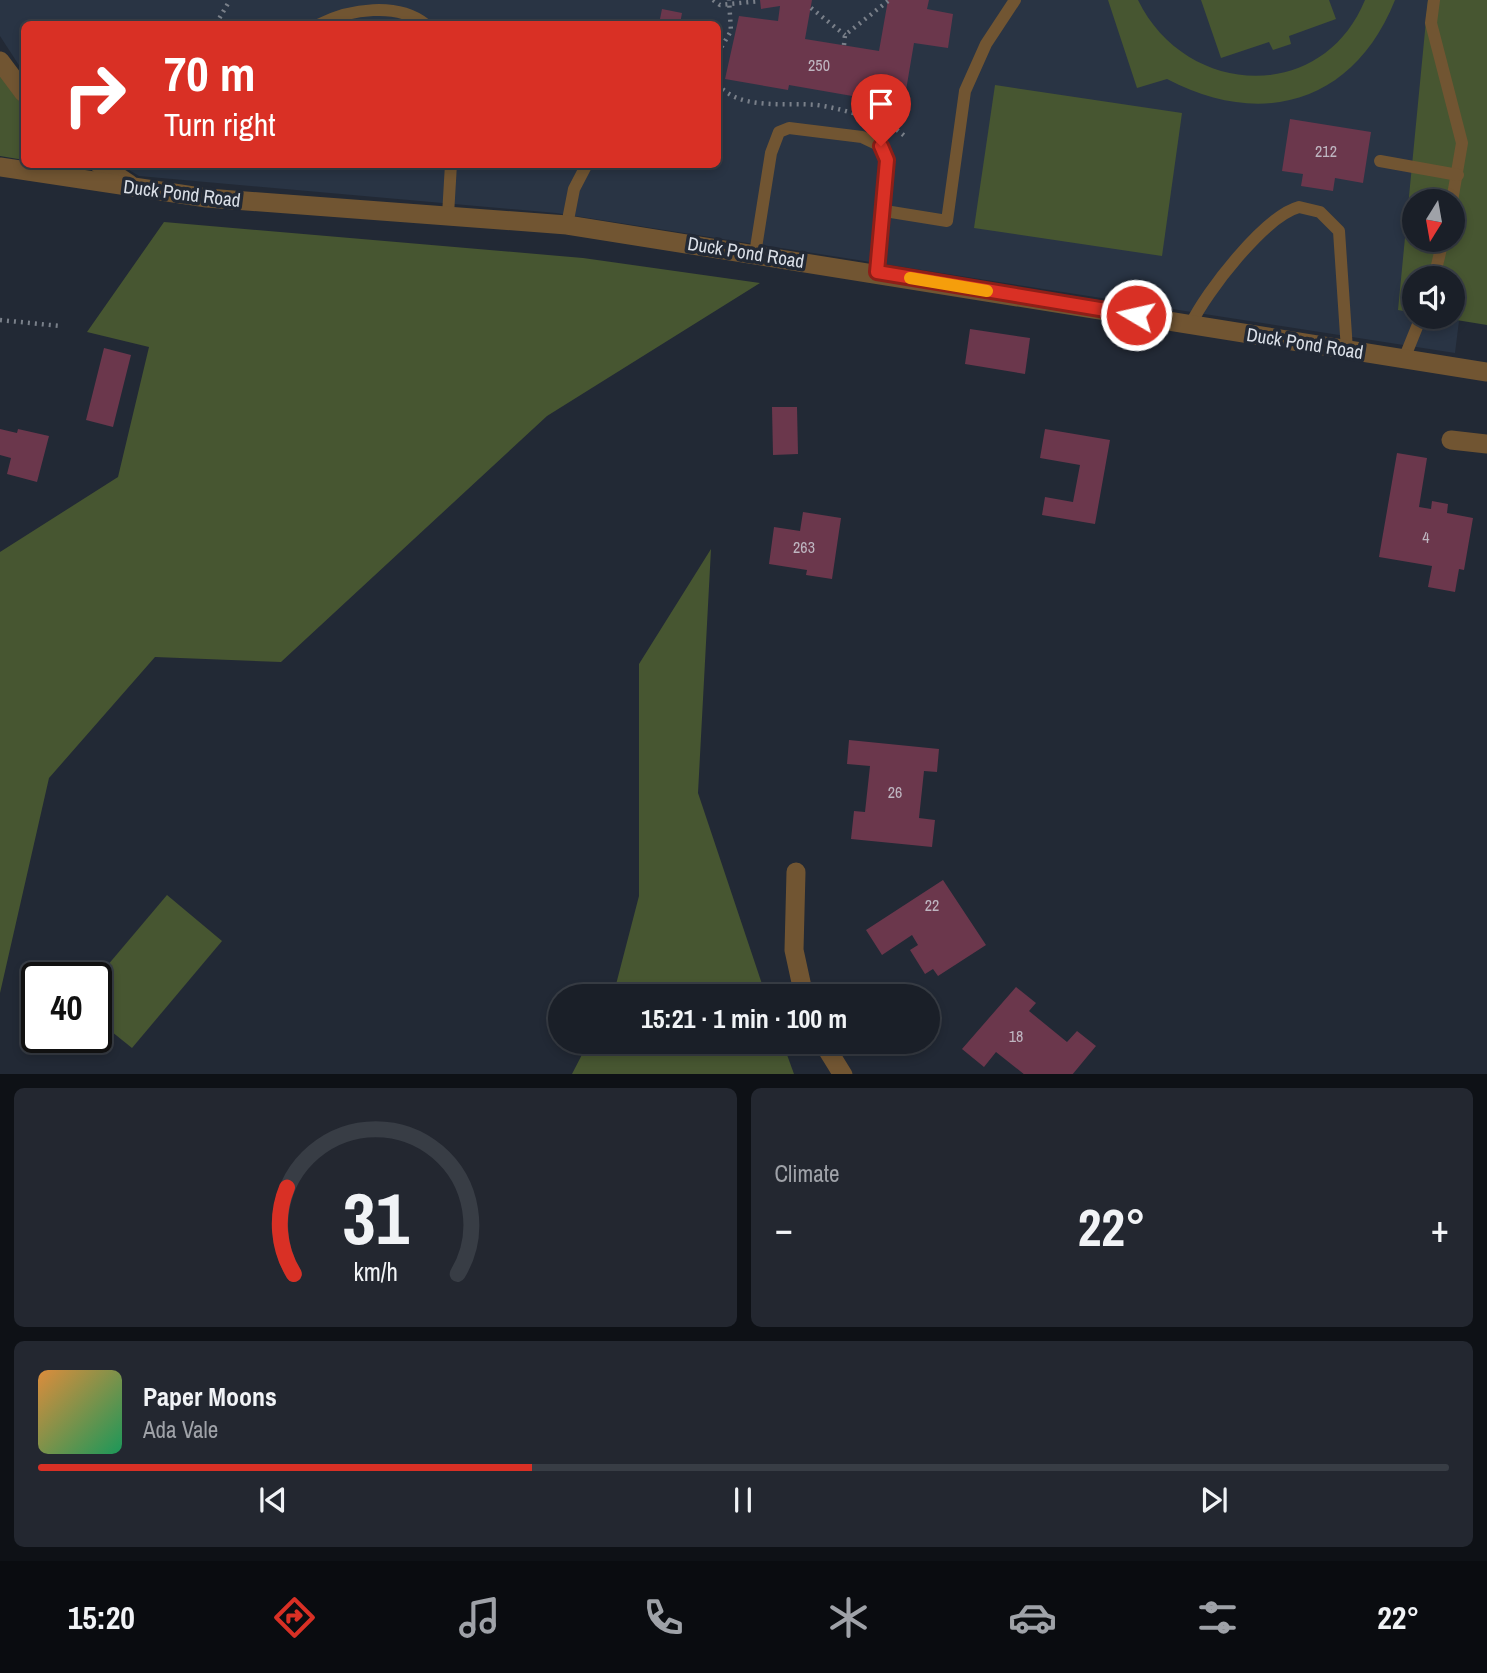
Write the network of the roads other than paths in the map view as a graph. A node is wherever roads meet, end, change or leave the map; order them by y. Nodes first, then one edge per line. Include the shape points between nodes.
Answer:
1 (1015, 0) edge
2 (1434, 0) edge
3 (326, 21) edge
4 (421, 21) edge
5 (0, 61) edge
6 (21, 89) edge
7 (1380, 161) dead end
8 (0, 167) edge
9 (105, 168) edge
10 (451, 168) edge
11 (585, 168) edge
12 (1458, 175) junction
13 (136, 188) junction
14 (1455, 189) edge
15 (885, 211) junction
16 (449, 215) junction
17 (567, 226) junction
18 (755, 254) junction
19 (877, 272) junction
20 (1191, 324) junction
21 (1416, 329) edge
22 (1347, 350) junction
23 (1404, 359) junction
24 (1487, 372) edge
25 (1451, 440) dead end
26 (1487, 444) edge
27 (796, 872) dead end
28 (801, 984) edge
29 (830, 1054) edge
30 (843, 1074) edge

1 - 15 lane via 986,44 965,91 947,221
2 - 12 lane via 1431,23 1462,143
3 - 4 lane via 396,11
5 - 6 street
7 - 12 lane
8 - 13 street, Duck Pond Road
9 - 13 street
10 - 16 lane
11 - 17 lane via 574,189
12 - 14 lane
13 - 16 street, Duck Pond Road via 207,198
15 - 18 lane via 887,160 881,146 862,137 789,128 779,132 771,153
15 - 19 lane
16 - 17 street, Duck Pond Road
17 - 18 street, Duck Pond Road
18 - 19 street, Duck Pond Road
19 - 20 street, Duck Pond Road
20 - 22 street, Duck Pond Road
20 - 22 lane via 1203,300 1274,219 1299,207 1320,212 1339,231
21 - 23 lane
22 - 23 street, Duck Pond Road
23 - 24 street, Duck Pond Road
25 - 26 street
27 - 28 street via 794,950
29 - 30 street

